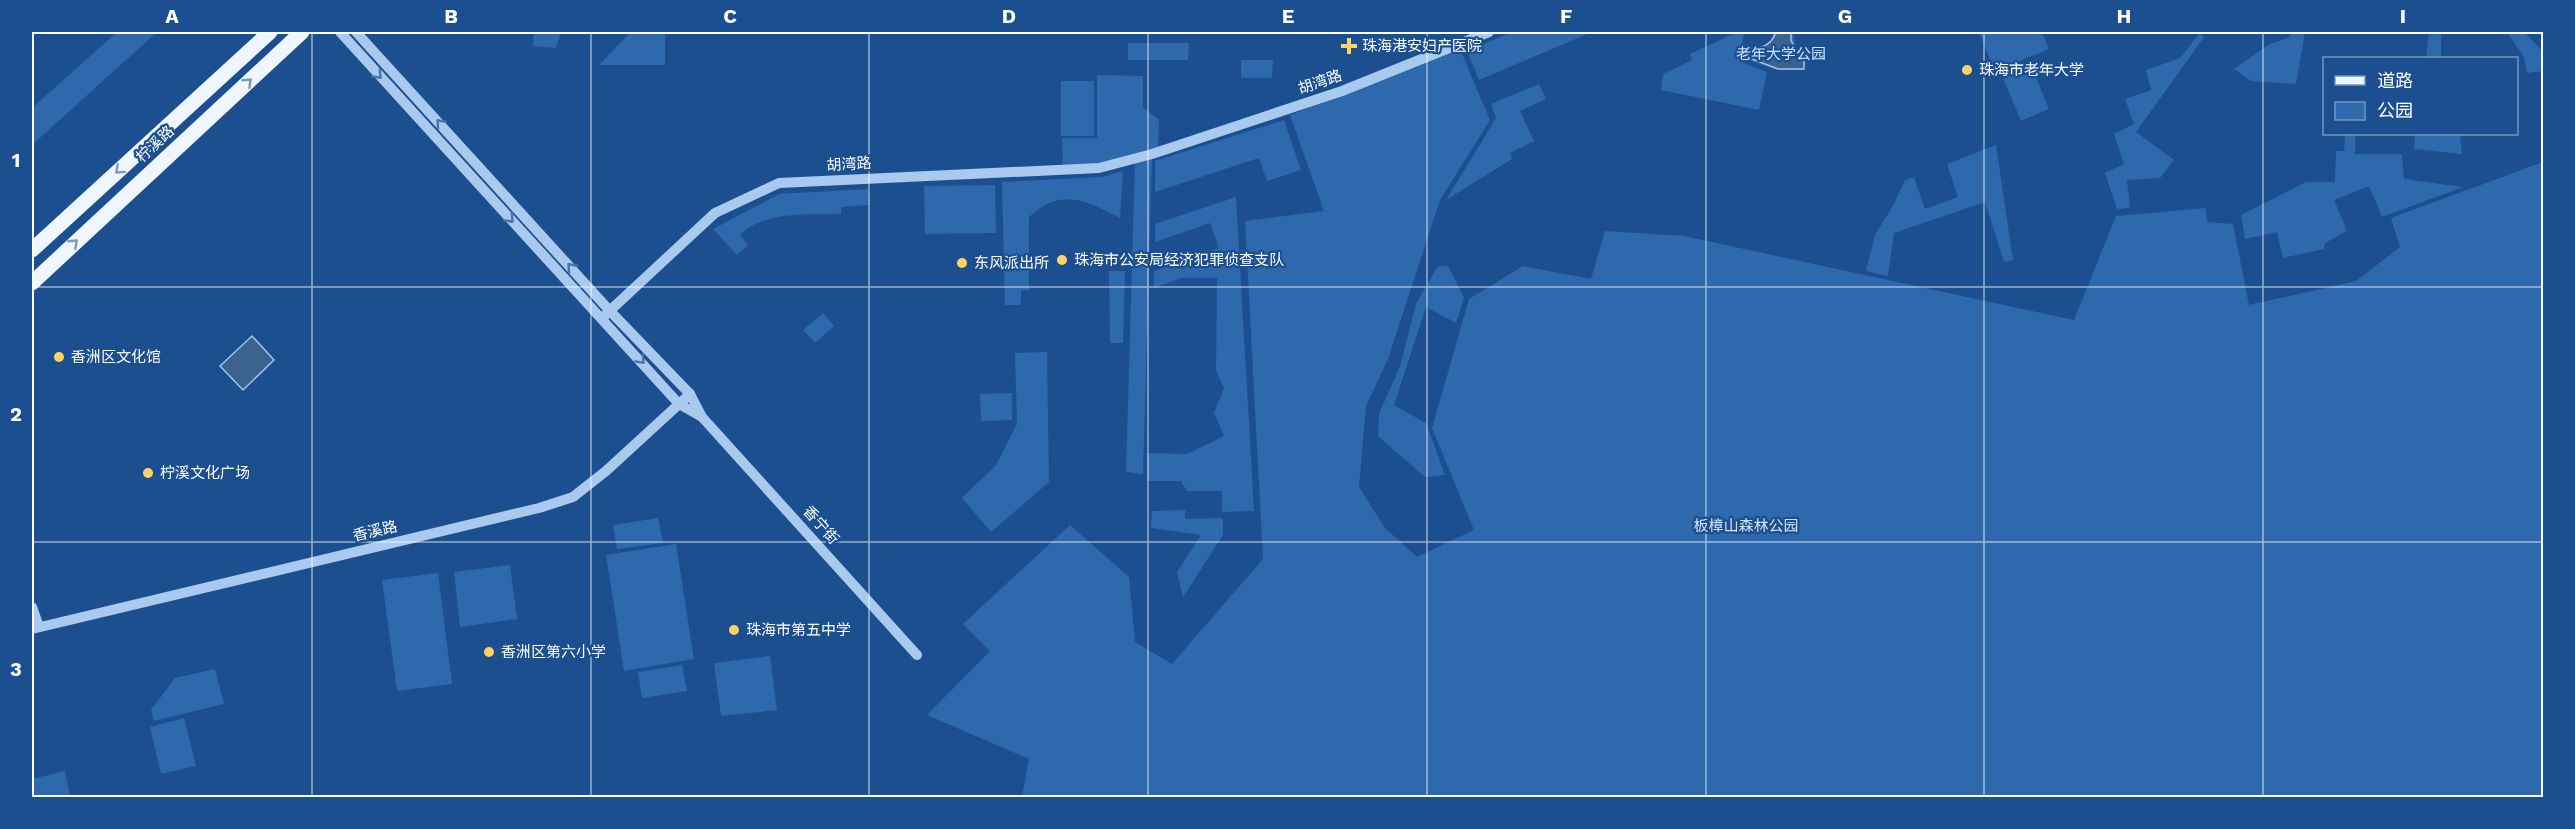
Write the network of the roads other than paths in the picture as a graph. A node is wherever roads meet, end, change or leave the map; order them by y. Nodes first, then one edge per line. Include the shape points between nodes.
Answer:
1 (270, 32) edge
2 (302, 32) edge
3 (340, 32) edge
4 (356, 32) edge
5 (1489, 32) edge
6 (216, 81) junction
7 (231, 97) junction
8 (32, 250) edge
9 (32, 283) edge
10 (606, 314) junction
11 (690, 394) junction
12 (679, 404) junction
13 (702, 417) junction
14 (32, 607) edge
15 (35, 628) edge
16 (917, 655) dead end

1 - 6 main road, 柠溪路
7 -> 2 main road, 柠溪路
3 -> 10 street
10 -> 4 street
5 - 10 street, 胡湾路 via 1342,91 1099,168 779,183 715,213
6 - 7 main road
6 -> 8 main road, 柠溪路
9 -> 7 main road, 柠溪路
10 - 11 street, 香宁街
10 -> 12 street, 香宁街
11 - 12 street, 香溪路
11 - 13 street, 香宁街
12 - 13 street, 香宁街
12 - 15 street, 香溪路 via 573,497
13 - 16 street, 香宁街
14 - 15 street

